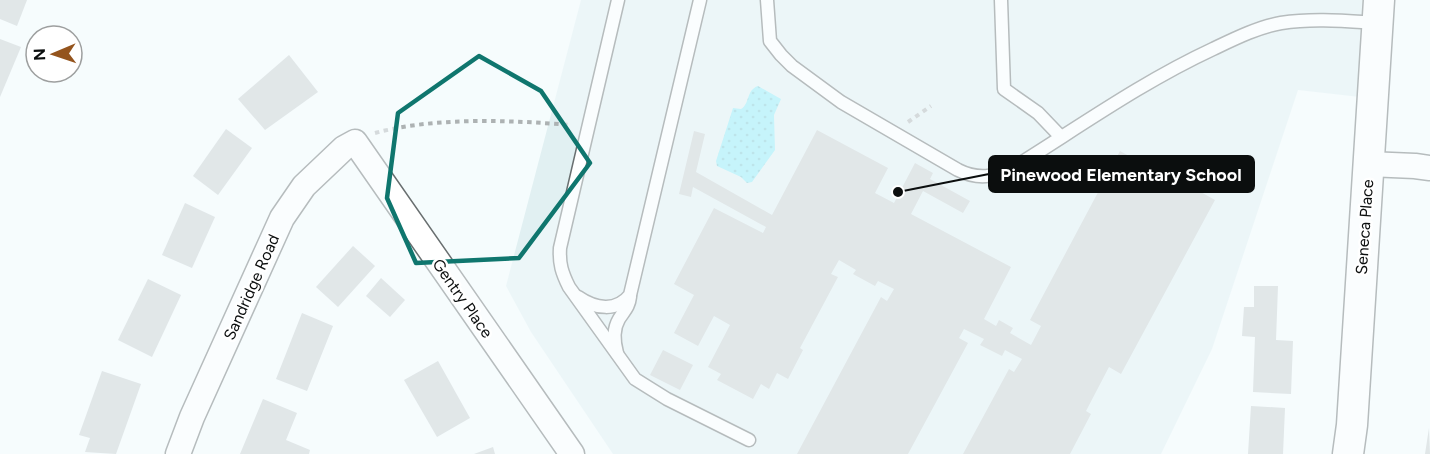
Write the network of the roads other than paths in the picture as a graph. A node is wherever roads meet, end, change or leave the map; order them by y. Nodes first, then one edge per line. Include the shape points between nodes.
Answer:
1 (618, 0) edge
2 (700, 0) edge
3 (767, 0) edge
4 (1001, 0) edge
5 (1378, 11) edge
6 (1061, 137) junction
7 (355, 142) joint
8 (1368, 164) junction
9 (1430, 168) edge
10 (574, 294) junction
11 (630, 295) junction
12 (619, 360) junction
13 (749, 440) dead end
14 (178, 454) edge
15 (572, 454) edge
16 (1348, 454) edge

1 - 10 lane via 560,248 562,273
2 - 11 lane
3 - 6 lane via 770,41 781,55 841,102 968,175 995,176
4 - 6 lane via 1004,89 1038,113
5 - 6 lane via 1262,28 1184,62
5 - 8 street, Seneca Place
7 - 14 street, Sandridge Road via 304,186 282,218
7 - 15 street, Gentry Place
8 - 9 street
8 - 16 street, Seneca Place
10 - 11 lane via 605,308 622,303
10 - 12 lane
11 - 12 lane via 628,307 616,325
12 - 13 lane via 644,386

